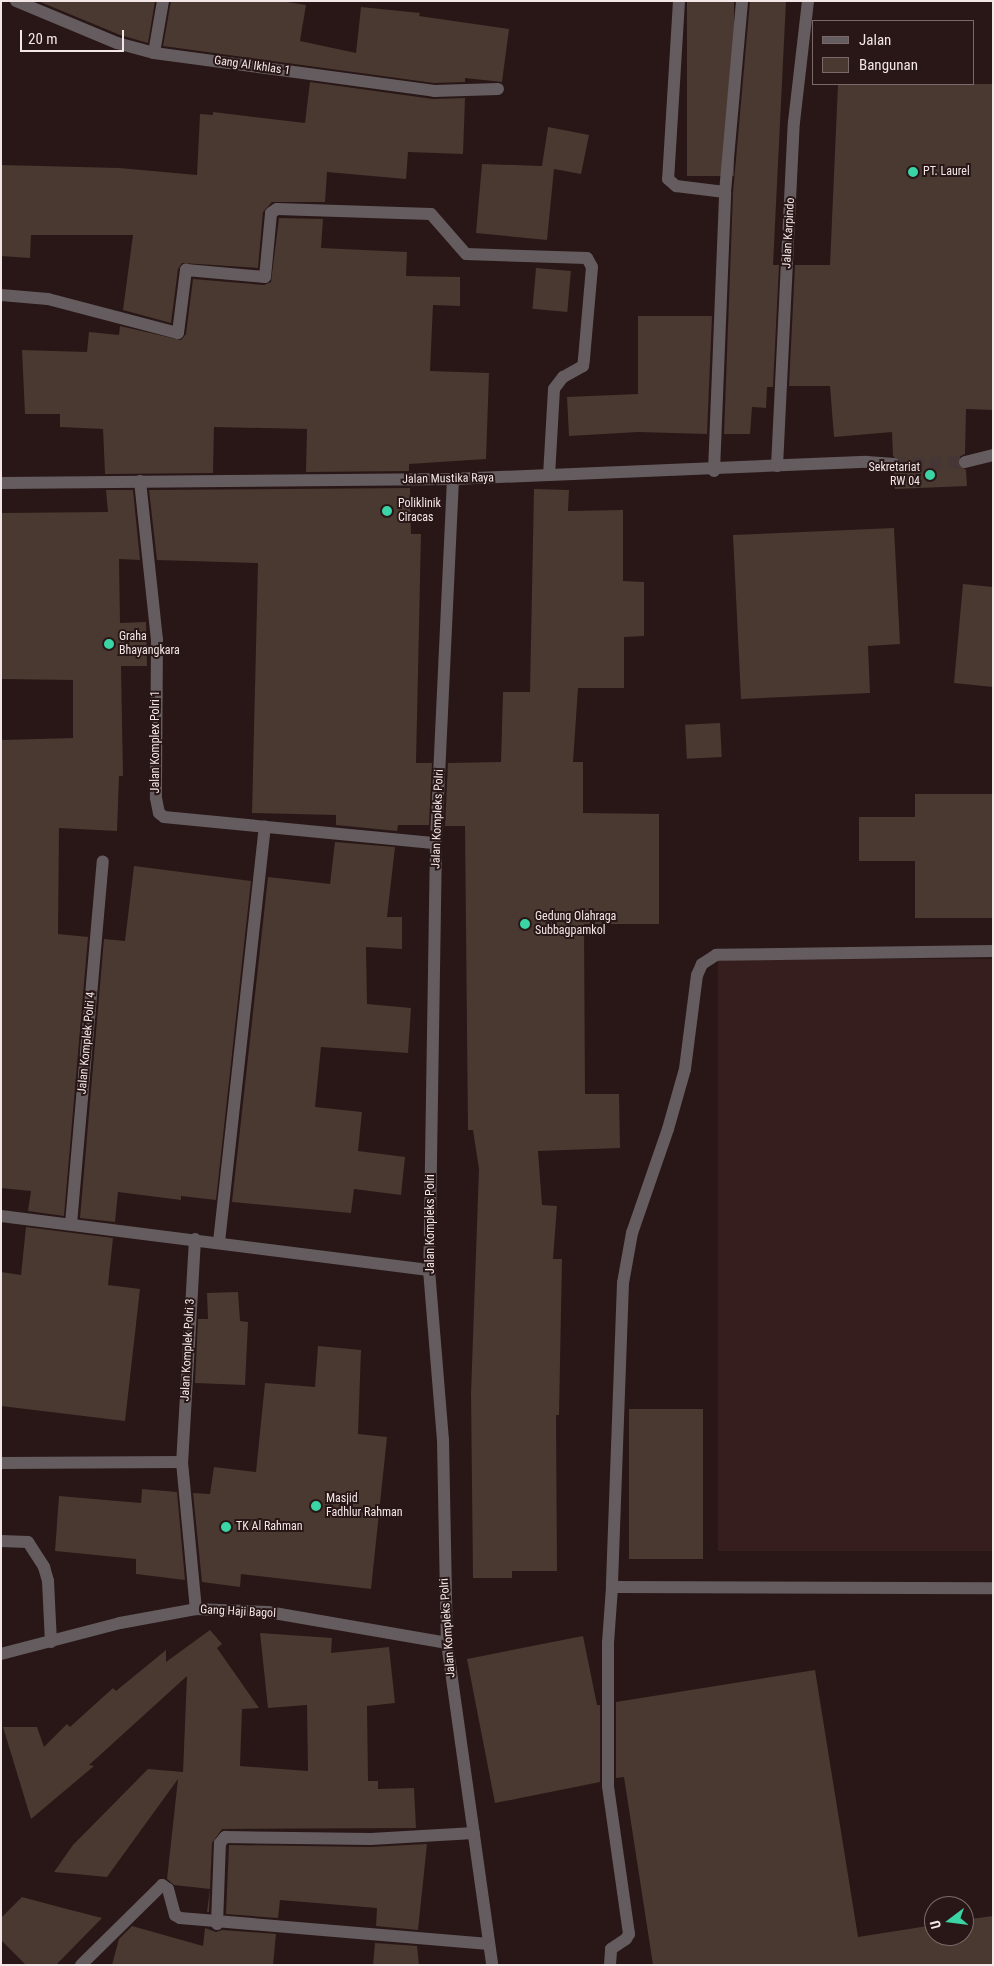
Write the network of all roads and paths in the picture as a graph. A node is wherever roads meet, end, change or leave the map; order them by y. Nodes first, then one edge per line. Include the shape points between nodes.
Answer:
1 (16, 1) edge
2 (163, 1) edge
3 (679, 1) edge
4 (742, 1) edge
5 (808, 1) edge
6 (154, 53) junction
7 (498, 89) dead end
8 (725, 192) junction
9 (1, 295) edge
10 (993, 454) edge
11 (965, 462) tunnel mouth
12 (894, 464) tunnel mouth
13 (777, 466) junction
14 (714, 471) junction
15 (550, 475) junction
16 (454, 479) junction
17 (140, 481) junction
18 (1, 483) edge
19 (265, 826) junction
20 (436, 843) junction
21 (103, 861) dead end
22 (993, 951) edge
23 (1, 1216) edge
24 (71, 1224) junction
25 (195, 1238) junction
26 (219, 1242) junction
27 (429, 1270) junction
28 (182, 1462) junction
29 (1, 1463) edge
30 (1, 1541) edge
31 (612, 1587) junction
32 (993, 1588) edge
33 (196, 1609) junction
34 (51, 1642) junction
35 (447, 1643) junction
36 (1, 1654) edge
37 (474, 1833) junction
38 (217, 1924) junction
39 (489, 1944) junction
40 (82, 1965) edge
41 (492, 1965) edge
42 (610, 1965) edge

1 - 6 street, Gang Al Ikhlas 1 via 116,43
2 - 6 street
3 - 8 street via 668,179 676,186
4 - 8 street
5 - 13 street, Jalan Karpindo via 794,122
6 - 7 street, Gang Al Ikhlas 1 via 434,92
8 - 14 street
9 - 15 street via 48,299 178,333 186,270 265,277 271,213 277,209 431,214 466,254 588,258 592,267 584,359 582,366 563,377 554,388
10 - 11 street
12 - 13 street, Jalan Mustika Raya
13 - 14 street, Jalan Mustika Raya
14 - 15 street, Jalan Mustika Raya
15 - 16 street, Jalan Mustika Raya
16 - 17 street, Jalan Mustika Raya
16 - 20 street, Jalan Kompleks Polri
17 - 18 street, Jalan Mustika Raya
17 - 19 street, Jalan Komplex Polri 1 via 156,639 156,798 159,813 164,817
19 - 20 street, Jalan Komplex Polri 1
19 - 26 street
20 - 27 street, Jalan Kompleks Polri
21 - 24 street, Jalan Komplek Polri 4
22 - 31 street via 716,955 702,964 697,975 685,1069 632,1234 623,1283
23 - 24 street
24 - 25 street
25 - 26 street
25 - 28 street, Jalan Komplek Polri 3
26 - 27 street
27 - 35 street, Jalan Kompleks Polri via 444,1440
28 - 29 street
28 - 33 street, Jalan Komplek Polri 3
30 - 34 street via 28,1542 44,1567 48,1581
31 - 32 street
31 - 42 street via 608,1643 608,1786 629,1934 611,1949
33 - 34 street, Gang Haji Bagol via 120,1623
33 - 35 street, Gang Haji Bagol via 268,1612
34 - 36 street, Gang Haji Bagol
35 - 37 street, Jalan Kompleks Polri via 456,1726
37 - 38 street via 371,1839 225,1837 220,1843
37 - 39 street, Jalan Kompleks Polri
38 - 39 street
38 - 40 street via 175,1915 168,1889 162,1885
39 - 41 street, Jalan Kompleks Polri

